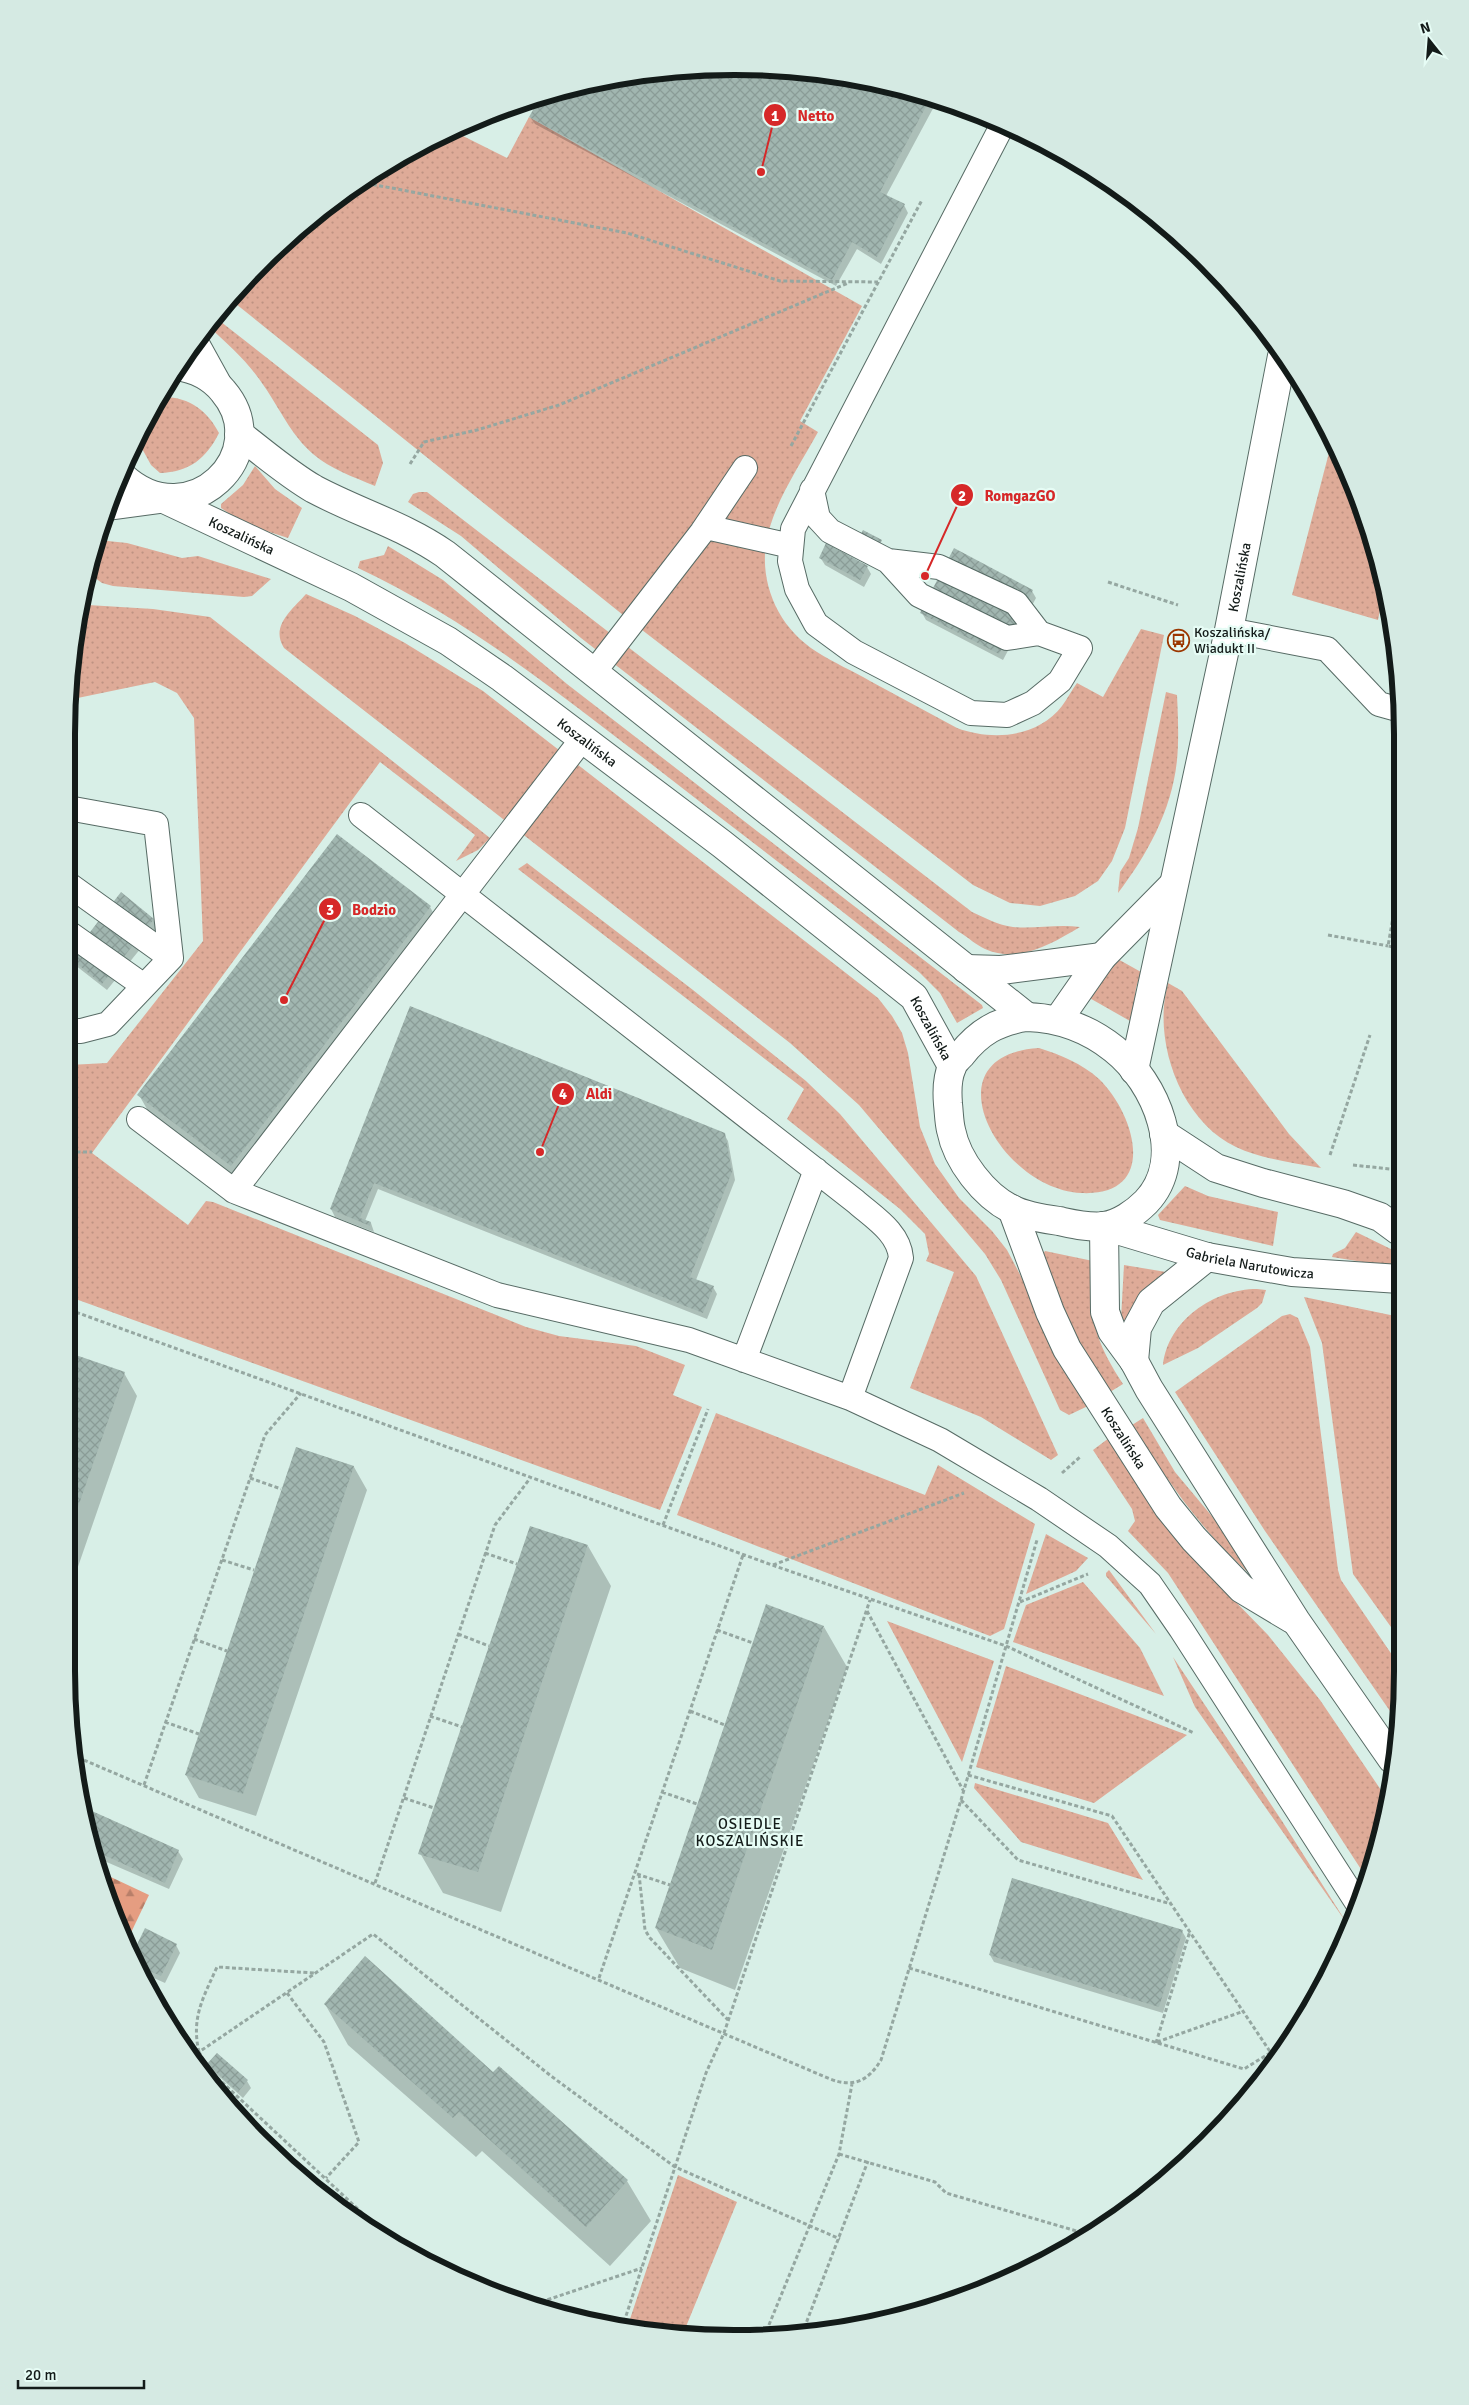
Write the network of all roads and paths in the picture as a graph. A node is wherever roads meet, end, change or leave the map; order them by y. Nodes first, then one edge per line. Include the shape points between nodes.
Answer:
1 (999, 131) edge
2 (371, 184) edge
3 (924, 197) dead end
4 (850, 282) junction
5 (878, 282) junction
6 (199, 350) edge
7 (1280, 364) edge
8 (186, 368) edge
9 (216, 382) junction
10 (239, 434) junction
11 (791, 446) dead end
12 (410, 464) dead end
13 (745, 468) dead end
14 (126, 480) edge
15 (812, 490) junction
16 (162, 498) junction
17 (117, 505) edge
18 (706, 527) junction
19 (791, 546) junction
20 (888, 561) junction
21 (1108, 582) dead end
22 (1178, 605) dead end
23 (1229, 630) junction
24 (1039, 633) junction
25 (594, 672) junction
26 (1393, 708) edge
27 (583, 738) junction
28 (75, 809) edge
29 (361, 815) dead end
30 (1173, 886) junction
31 (75, 889) edge
32 (463, 894) junction
33 (1394, 912) edge
34 (1328, 935) dead end
35 (75, 937) edge
36 (1388, 946) junction
37 (1394, 947) edge
38 (1102, 957) junction
39 (171, 958) junction
40 (966, 968) junction
41 (144, 986) junction
42 (1027, 1017) junction
43 (1058, 1020) junction
44 (75, 1031) edge
45 (1370, 1035) dead end
46 (952, 1066) junction
47 (1134, 1070) junction
48 (139, 1119) dead end
49 (1164, 1134) junction
50 (75, 1152) edge
51 (92, 1152) dead end
52 (1330, 1156) dead end
53 (1353, 1165) dead end
54 (1394, 1169) edge
55 (816, 1170) junction
56 (234, 1191) junction
57 (1012, 1210) junction
58 (1104, 1226) junction
59 (1394, 1228) edge
60 (1207, 1257) junction
61 (1394, 1278) edge
62 (75, 1312) edge
63 (744, 1360) junction
64 (1134, 1362) junction
65 (301, 1393) junction
66 (850, 1398) junction
67 (708, 1410) dead end
68 (532, 1477) junction
69 (250, 1478) junction
70 (1004, 1478) junction
71 (281, 1489) dead end
72 (1048, 1505) junction
73 (664, 1525) junction
74 (485, 1553) junction
75 (743, 1554) junction
76 (222, 1560) junction
77 (517, 1564) dead end
78 (772, 1565) junction
79 (254, 1570) dead end
80 (1092, 1573) dead end
81 (870, 1600) junction
82 (1019, 1602) junction
83 (866, 1610) junction
84 (1296, 1621) junction
85 (717, 1630) junction
86 (458, 1634) junction
87 (194, 1639) junction
88 (753, 1643) dead end
89 (489, 1646) dead end
90 (1006, 1646) junction
91 (227, 1651) dead end
92 (690, 1711) junction
93 (430, 1716) junction
94 (165, 1722) junction
95 (725, 1725) dead end
96 (462, 1727) dead end
97 (1194, 1732) dead end
98 (198, 1734) dead end
99 (1388, 1754) edge
100 (81, 1759) edge
101 (968, 1775) junction
102 (144, 1785) junction
103 (964, 1790) junction
104 (662, 1792) junction
105 (404, 1798) junction
106 (961, 1800) junction
107 (697, 1804) dead end
108 (434, 1808) dead end
109 (636, 1874) junction
110 (375, 1883) junction
111 (670, 1885) dead end
112 (1353, 1897) edge
113 (1172, 1904) junction
114 (1190, 1931) junction
115 (909, 1968) junction
116 (315, 1973) junction
117 (599, 1978) junction
118 (287, 1993) junction
119 (1244, 2011) junction
120 (728, 2020) junction
121 (724, 2033) junction
122 (1156, 2043) junction
123 (199, 2052) junction
124 (1271, 2052) joint
125 (213, 2074) edge
126 (216, 2078) edge
127 (852, 2084) junction
128 (840, 2154) junction
129 (868, 2161) junction
130 (675, 2167) junction
131 (326, 2178) junction
132 (363, 2215) edge
133 (810, 2226) junction
134 (1080, 2232) edge
135 (840, 2239) junction
136 (642, 2268) junction
137 (543, 2301) edge
138 (625, 2320) edge
139 (805, 2326) edge
140 (767, 2329) edge

1 - 15 lane
2 - 4 path via 627,233 780,281
3 - 5 path
4 - 5 path
4 - 12 path via 559,405 424,442
5 - 11 path
6 - 9 main road
7 - 23 main road, Koszalińska
8 - 9 main road via 199,371
9 - 10 main road via 229,397 237,414
10 - 16 main road via 236,453 228,470 215,484 199,494
10 - 25 main road via 314,488 398,525 428,542
13 - 18 lane
14 - 16 main road, Koszalińska via 134,487
15 - 19 lane via 793,530
15 - 20 lane via 818,518 830,532
16 - 17 main road
16 - 27 main road, Koszalińska via 351,588 448,641
18 - 19 lane
18 - 25 lane
19 - 24 lane via 790,561 796,589 816,624 854,652 971,713 1007,715 1033,704 1060,681 1080,648
20 - 24 lane via 938,567 1016,603
20 - 24 lane via 919,595 1007,638
21 - 22 path
23 - 26 lane via 1327,649 1379,704
23 - 30 main road, Koszalińska
25 - 40 main road
27 - 32 lane
27 - 46 main road, Koszalińska via 914,997
28 - 39 lane via 156,824
29 - 32 lane
30 - 38 main road
30 - 47 main road, Koszalińska
31 - 39 lane
32 - 55 lane
32 - 56 lane
33 - 36 path
34 - 36 path
35 - 41 lane
36 - 37 path
38 - 40 main road via 1001,970
38 - 43 main road
39 - 41 lane
40 - 42 main road
41 - 44 lane via 108,1024
42 - 43 main road
42 - 46 main road via 986,1029
43 - 47 main road via 1115,1049
45 - 52 path
46 - 57 main road via 947,1091 951,1131 965,1165 988,1192
47 - 49 main road via 1154,1103
48 - 56 lane
49 - 58 main road via 1164,1169 1152,1196 1139,1210
49 - 59 main road via 1216,1168 1370,1213
50 - 51 path
53 - 54 path
55 - 63 lane
55 - 66 lane via 893,1235 900,1247 901,1258
56 - 63 lane via 497,1295 689,1340
57 - 58 main road via 1075,1225
57 - 84 main road, Koszalińska via 1067,1349 1168,1507 1242,1589
58 - 60 main road, Gabriela Narutowicza
58 - 64 main road, Koszalińska via 1105,1312 1112,1331
60 - 61 main road, Gabriela Narutowicza via 1292,1272
60 - 64 main road via 1151,1302 1137,1328
62 - 65 path
63 - 66 lane
64 - 84 main road, Koszalińska
65 - 68 path
65 - 69 path via 265,1435
66 - 70 lane via 940,1440
67 - 73 path
68 - 73 path
68 - 74 path via 495,1524
69 - 71 path
69 - 76 path
70 - 72 lane
70 - 78 path
72 - 82 path
72 - 112 lane via 1122,1556 1150,1584
73 - 75 path
74 - 77 path
74 - 86 path
75 - 78 path
75 - 85 path
76 - 79 path
76 - 87 path
78 - 81 path
80 - 82 path
81 - 83 path
81 - 90 path
82 - 90 path
83 - 103 path
83 - 120 path
84 - 99 main road, Koszalińska
85 - 88 path
85 - 92 path
86 - 89 path
86 - 93 path
87 - 91 path
87 - 94 path
90 - 97 path
90 - 101 path
92 - 95 path
92 - 104 path
93 - 96 path
93 - 105 path
94 - 98 path
94 - 102 path
100 - 102 path
101 - 103 path
101 - 113 path via 1112,1816
102 - 110 path
103 - 106 path
104 - 107 path
104 - 109 path
105 - 108 path
105 - 110 path
106 - 113 path via 1018,1860
106 - 115 path
109 - 111 path
109 - 117 path
109 - 120 path via 645,1930
110 - 117 path
113 - 114 path
114 - 119 path
114 - 122 path
115 - 122 path
115 - 127 path via 881,2060 874,2072
116 - 118 path
116 - 123 path via 217,1967 196,2020
116 - 130 path via 372,1934 551,2076
117 - 121 path
118 - 123 path
118 - 131 path via 324,2042 359,2142
119 - 122 path
119 - 124 path
120 - 121 path
121 - 127 path via 830,2079
121 - 130 path via 706,2073
122 - 124 path via 1244,2069
123 - 125 path
126 - 131 path
127 - 128 path
128 - 129 path
128 - 133 path
129 - 134 path via 935,2182 946,2193
129 - 135 path
130 - 133 path
130 - 136 path
131 - 132 path
133 - 135 path
133 - 140 path
135 - 139 path
136 - 137 path
136 - 138 path

